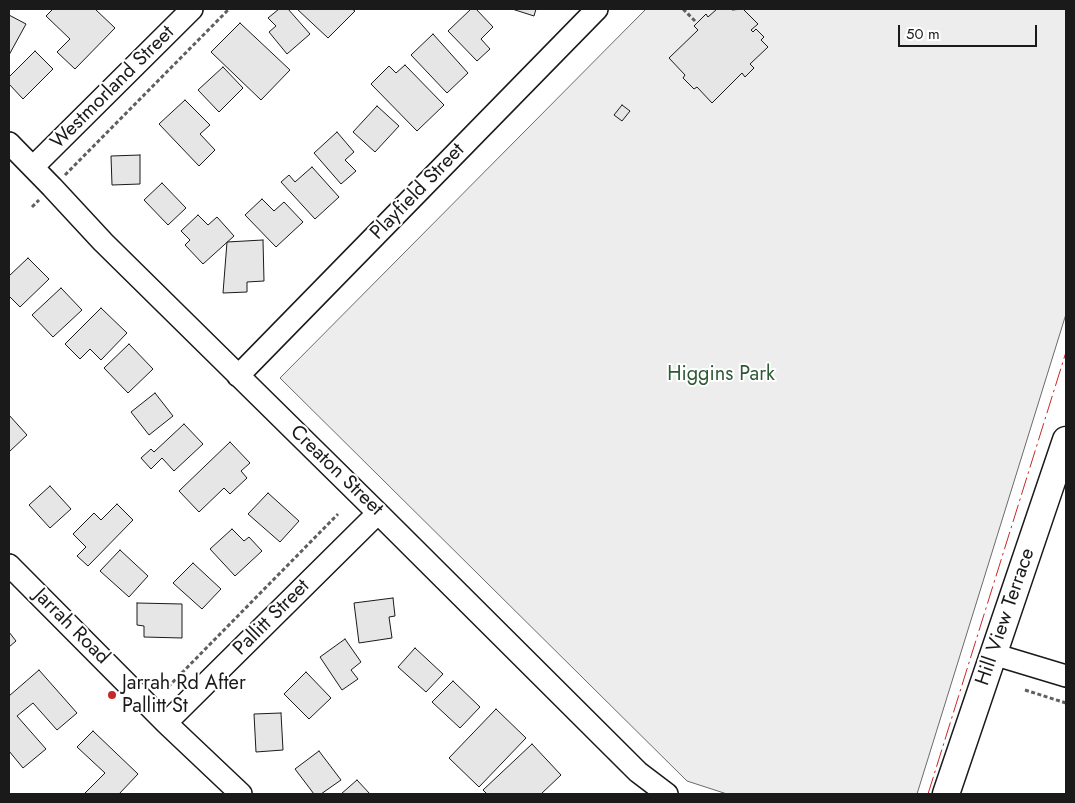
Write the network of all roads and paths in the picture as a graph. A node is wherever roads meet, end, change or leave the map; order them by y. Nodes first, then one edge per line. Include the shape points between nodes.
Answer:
1 (192, 9) edge
2 (229, 9) edge
3 (597, 9) edge
4 (683, 9) edge
5 (697, 23) dead end
6 (9, 143) edge
7 (33, 168) junction
8 (52, 187) junction
9 (32, 207) dead end
10 (238, 376) junction
11 (1066, 440) edge
12 (378, 513) junction
13 (338, 514) dead end
14 (9, 565) edge
15 (993, 654) junction
16 (1066, 676) edge
17 (168, 687) dead end
18 (1025, 690) dead end
19 (1066, 703) edge
20 (166, 723) junction
21 (241, 794) edge
22 (667, 794) edge
23 (946, 794) edge

1 - 7 street, Westmorland Street
2 - 8 path
3 - 10 street, Playfield Street
4 - 5 path
6 - 7 street, Creaton Street
7 - 8 street, Creaton Street
8 - 9 path
8 - 10 street, Creaton Street
10 - 12 street, Creaton Street
11 - 15 main road, Hill View Terrace
12 - 20 street, Pallitt Street
12 - 22 street, Creaton Street via 638,772
13 - 17 path
14 - 20 street, Jarrah Road
15 - 16 street
15 - 23 main road, Hill View Terrace
18 - 19 path
20 - 21 street, Jarrah Road

